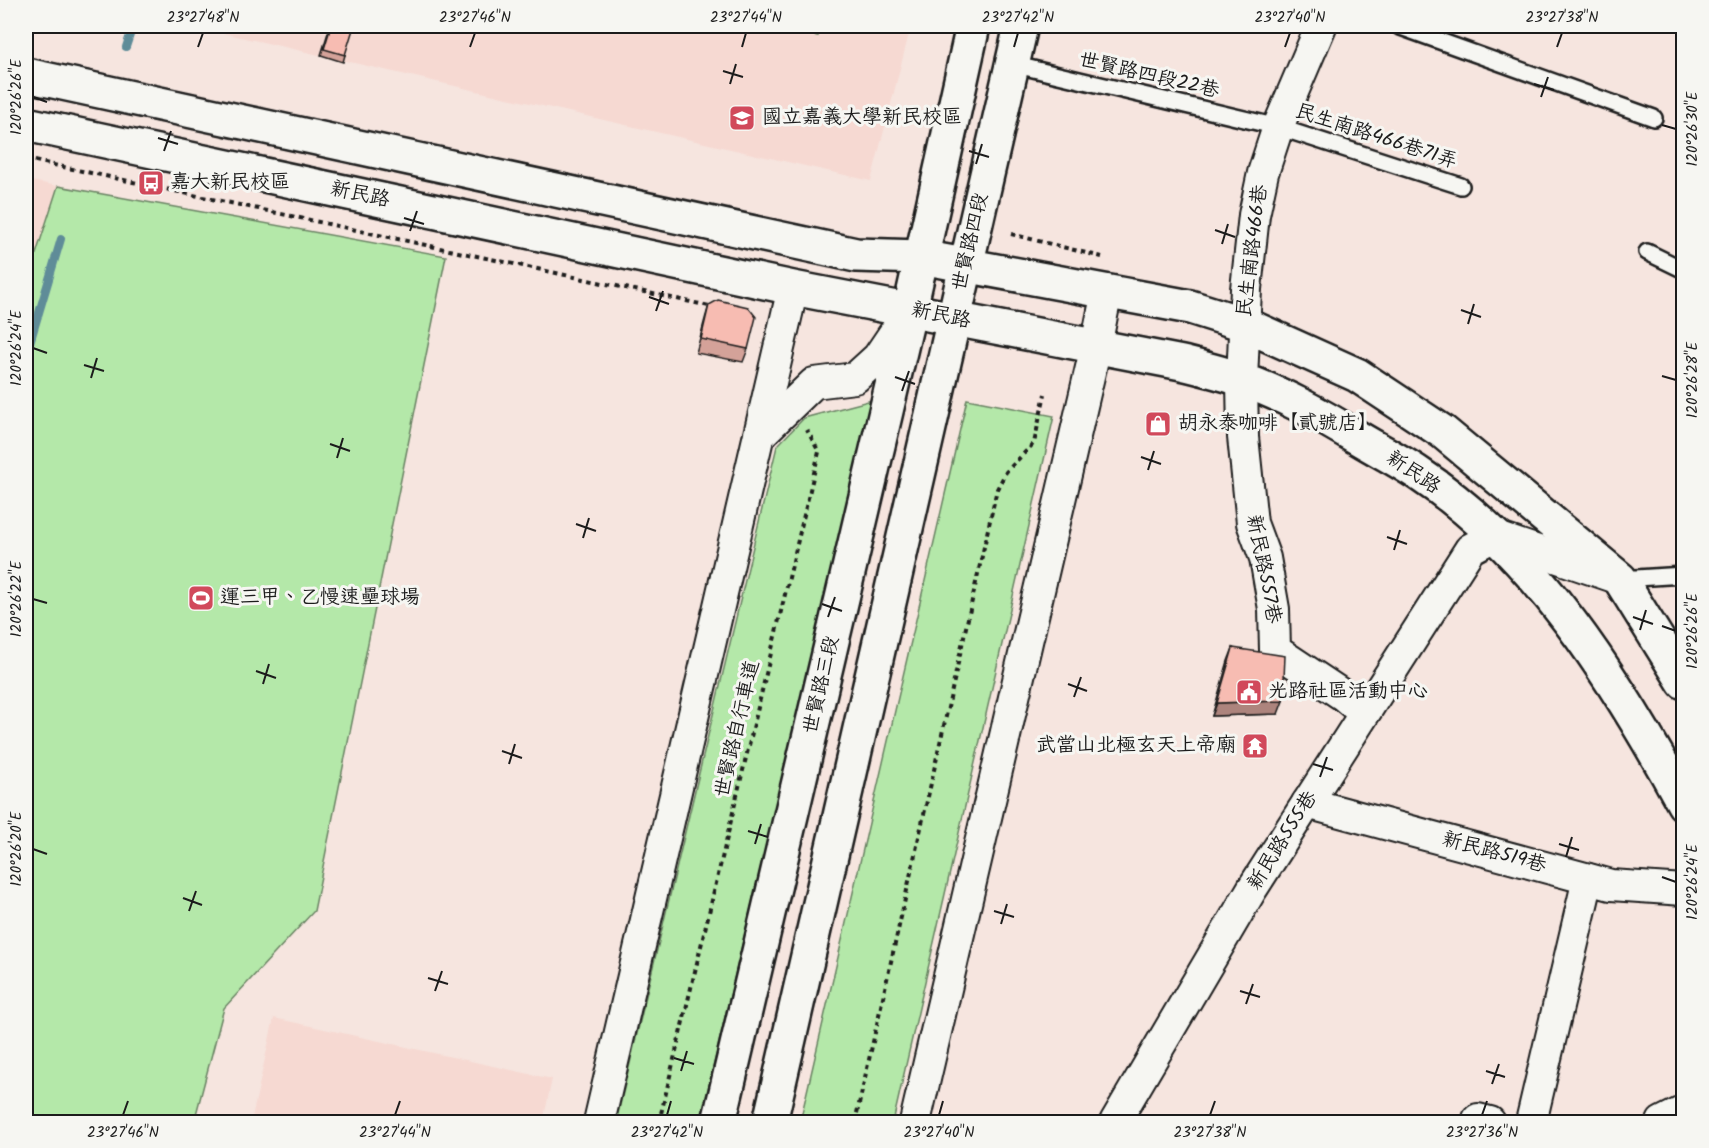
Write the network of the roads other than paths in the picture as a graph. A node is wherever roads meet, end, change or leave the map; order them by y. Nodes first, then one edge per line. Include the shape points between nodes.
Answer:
1 (973, 26) edge
2 (1021, 26) edge
3 (1321, 26) edge
4 (1398, 26) edge
5 (1012, 64) junction
6 (26, 75) edge
7 (1654, 118) dead end
8 (26, 124) edge
9 (1278, 127) junction
10 (1461, 186) dead end
11 (1647, 252) dead end
12 (921, 256) junction
13 (966, 266) junction
14 (1683, 270) edge
15 (794, 288) junction
16 (1107, 291) junction
17 (910, 309) junction
18 (954, 319) junction
19 (1244, 324) junction
20 (1096, 346) junction
21 (1242, 380) junction
22 (759, 436) junction
23 (1494, 536) junction
24 (1683, 575) edge
25 (1620, 579) junction
26 (1683, 682) edge
27 (1364, 713) junction
28 (1306, 803) junction
29 (1683, 804) edge
30 (1588, 879) junction
31 (1683, 890) edge
32 (1683, 1111) edge
33 (599, 1122) edge
34 (719, 1122) edge
35 (770, 1122) edge
36 (915, 1122) edge
37 (1115, 1122) edge
38 (1531, 1122) edge
39 (1662, 1122) edge

1 - 12 street
2 - 5 street, 世賢路四段
3 - 9 street, 民生南路466巷
4 - 7 lane
5 - 9 lane, 世賢路四段22巷
5 - 13 street, 世賢路四段
6 - 12 street via 856,255
8 - 15 street, 新民路
9 - 10 lane, 民生南路466巷71弄
9 - 19 street, 民生南路466巷 via 1254,215
11 - 14 lane
12 - 13 street
12 - 17 street
13 - 16 street
13 - 18 street, 世賢路四段
15 - 17 street, 新民路
15 - 22 street
16 - 19 street via 1190,307
16 - 20 street
17 - 18 street, 新民路
17 - 22 street via 878,357 855,378 814,383
17 - 34 street, 世賢路三段
18 - 20 street, 新民路
18 - 35 street
19 - 21 street, 民生南路466巷
19 - 25 street via 1357,375 1443,432
20 - 21 street, 新民路
20 - 36 street
21 - 23 street, 新民路 via 1309,408 1420,474
21 - 27 street, 新民路557巷 via 1252,523 1265,558 1274,609 1275,650
22 - 33 street
23 - 25 street
23 - 27 street, 新民路555巷 via 1470,549
23 - 29 street, 新民路 via 1552,599 1598,660 1644,730
24 - 25 lane
25 - 26 street
27 - 28 street, 新民路555巷
28 - 30 street, 新民路519巷
28 - 37 street, 新民路555巷
30 - 31 street, 新民路519巷 via 1611,885
30 - 38 street
32 - 39 street

